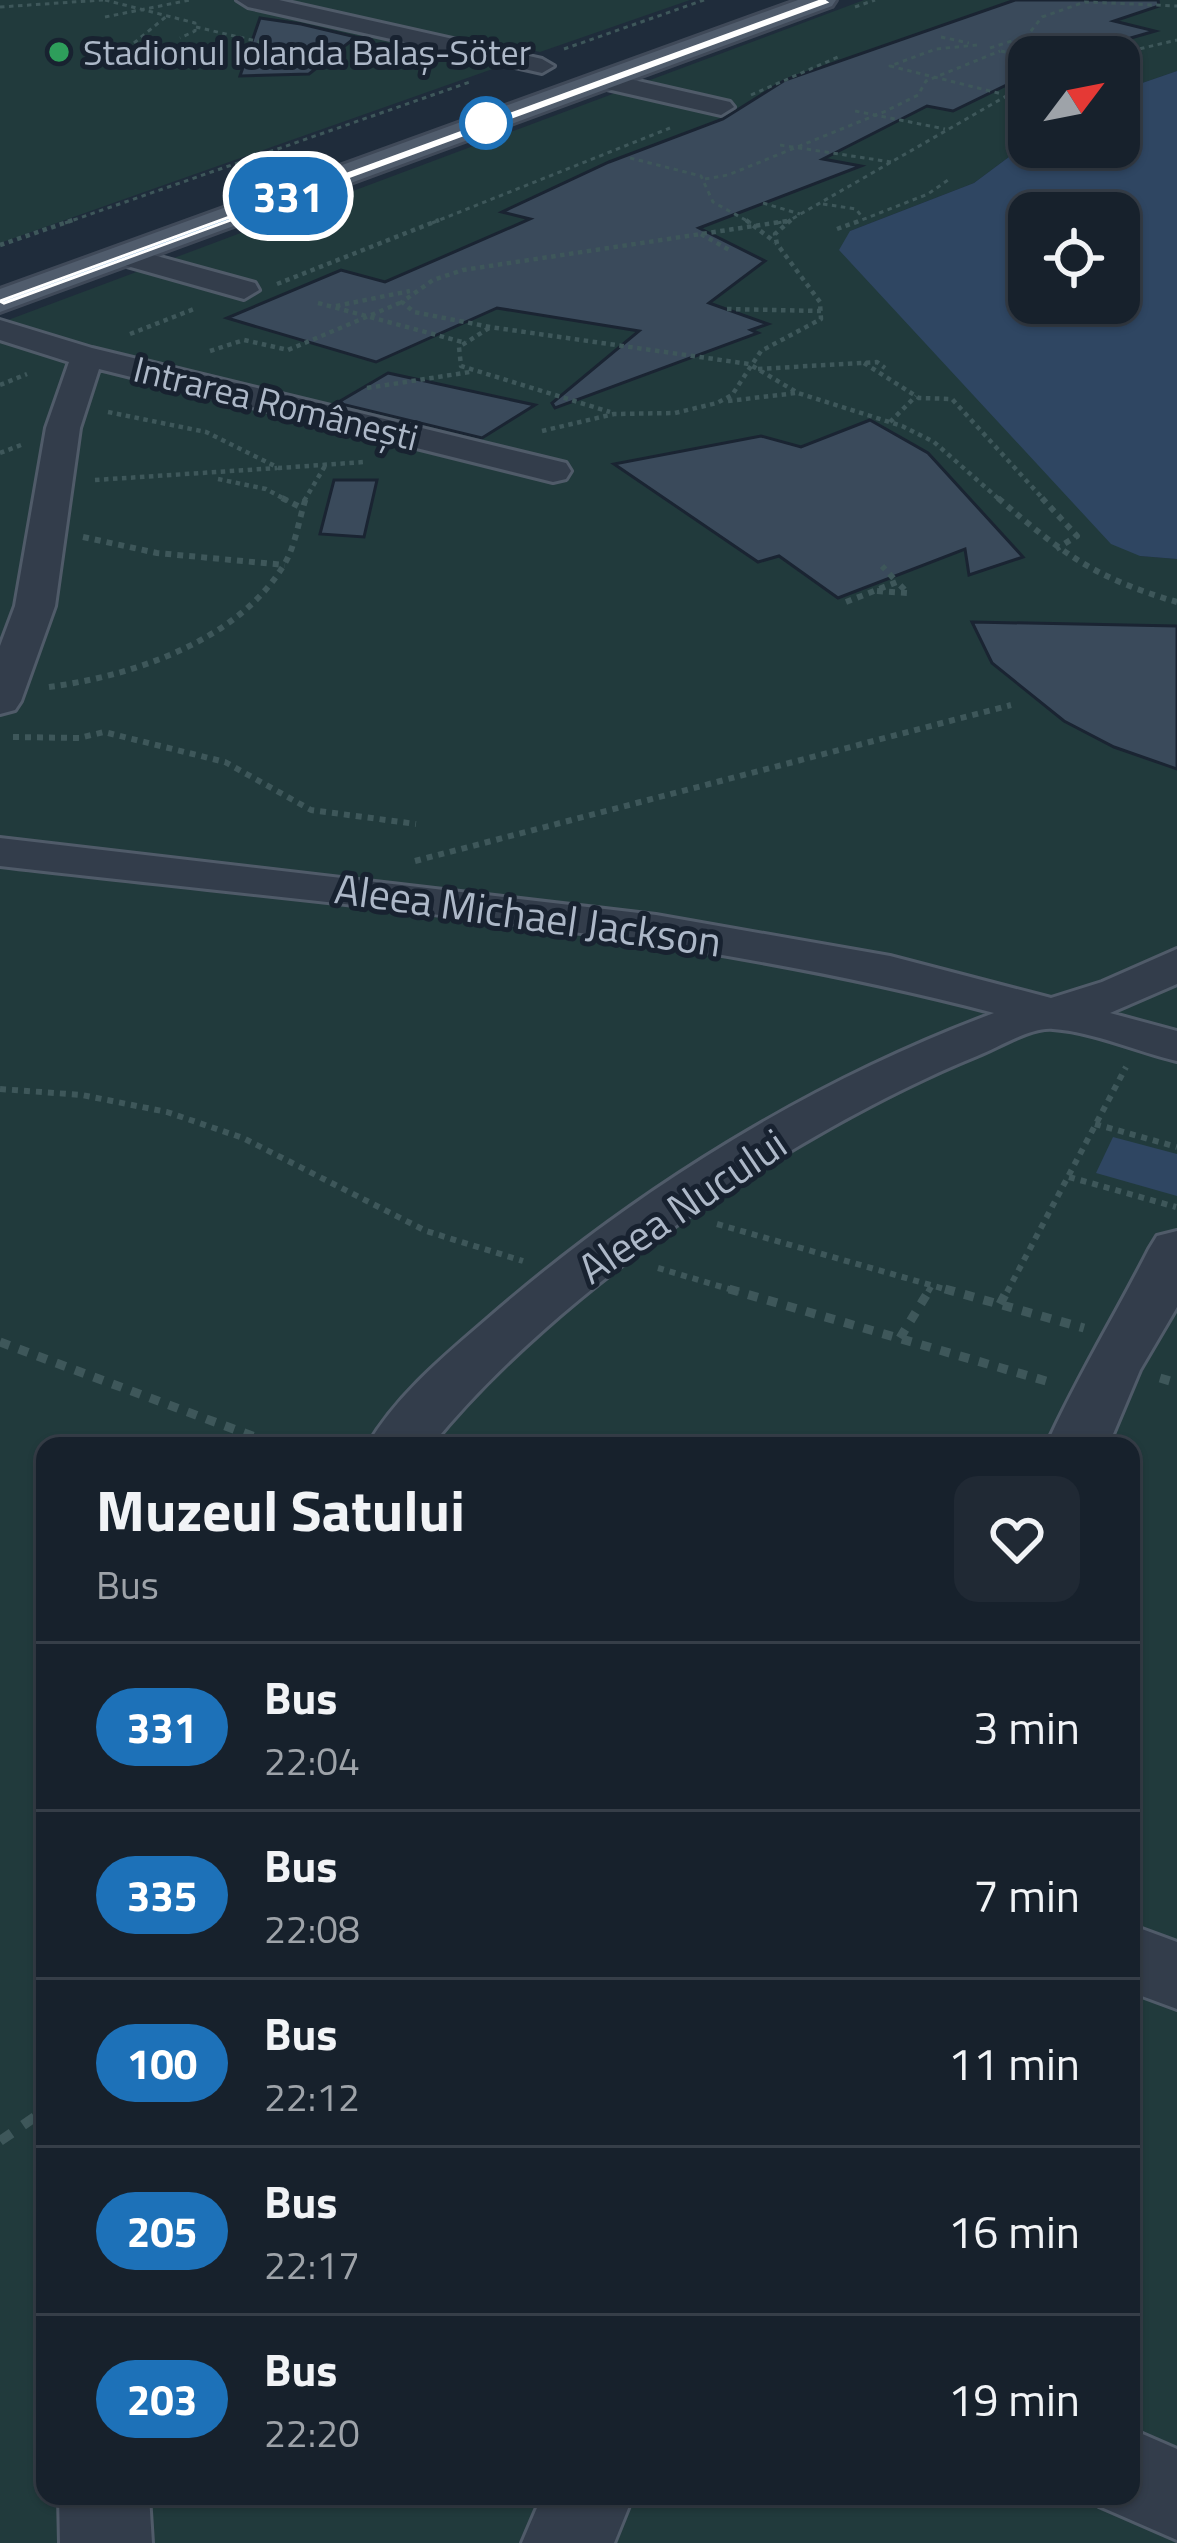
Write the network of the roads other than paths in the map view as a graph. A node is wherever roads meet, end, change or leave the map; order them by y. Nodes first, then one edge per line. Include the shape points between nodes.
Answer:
1 (248, 0) edge
2 (775, 0) edge
3 (823, 0) edge
4 (544, 62) joint
5 (603, 80) junction
6 (494, 83) dead end
7 (721, 107) road end
8 (124, 256) junction
9 (0, 278) edge
10 (244, 290) road end
11 (0, 301) edge
12 (0, 330) edge
13 (83, 356) junction
14 (553, 471) dead end
15 (3, 695) edge
16 (0, 852) edge
17 (1177, 964) edge
18 (1029, 1019) junction
19 (1161, 1060) edge
20 (1177, 1249) edge
21 (1089, 1421) edge
22 (406, 1437) edge
23 (1140, 1962) edge
24 (1177, 1976) edge
25 (1140, 2478) edge
26 (1177, 2495) edge
27 (104, 2505) edge
28 (584, 2505) edge
29 (106, 2543) edge
30 (568, 2543) edge

1 - 4 street
2 - 9 main road
3 - 5 main road
4 - 6 main road
5 - 7 street
5 - 8 main road
8 - 10 street
8 - 11 main road
12 - 13 street, Intrarea Românești
13 - 14 street, Intrarea Românești
13 - 15 street via 63,428 35,606
16 - 18 street, Aleea Michael Jackson via 656,928 890,971
17 - 18 street, Aleea Nucului via 1120,993
18 - 19 street, Aleea Michael Jackson
18 - 22 street, Aleea Nucului via 902,1072 664,1208 453,1381
20 - 21 street
23 - 24 street
25 - 26 street
27 - 29 street
28 - 30 street

